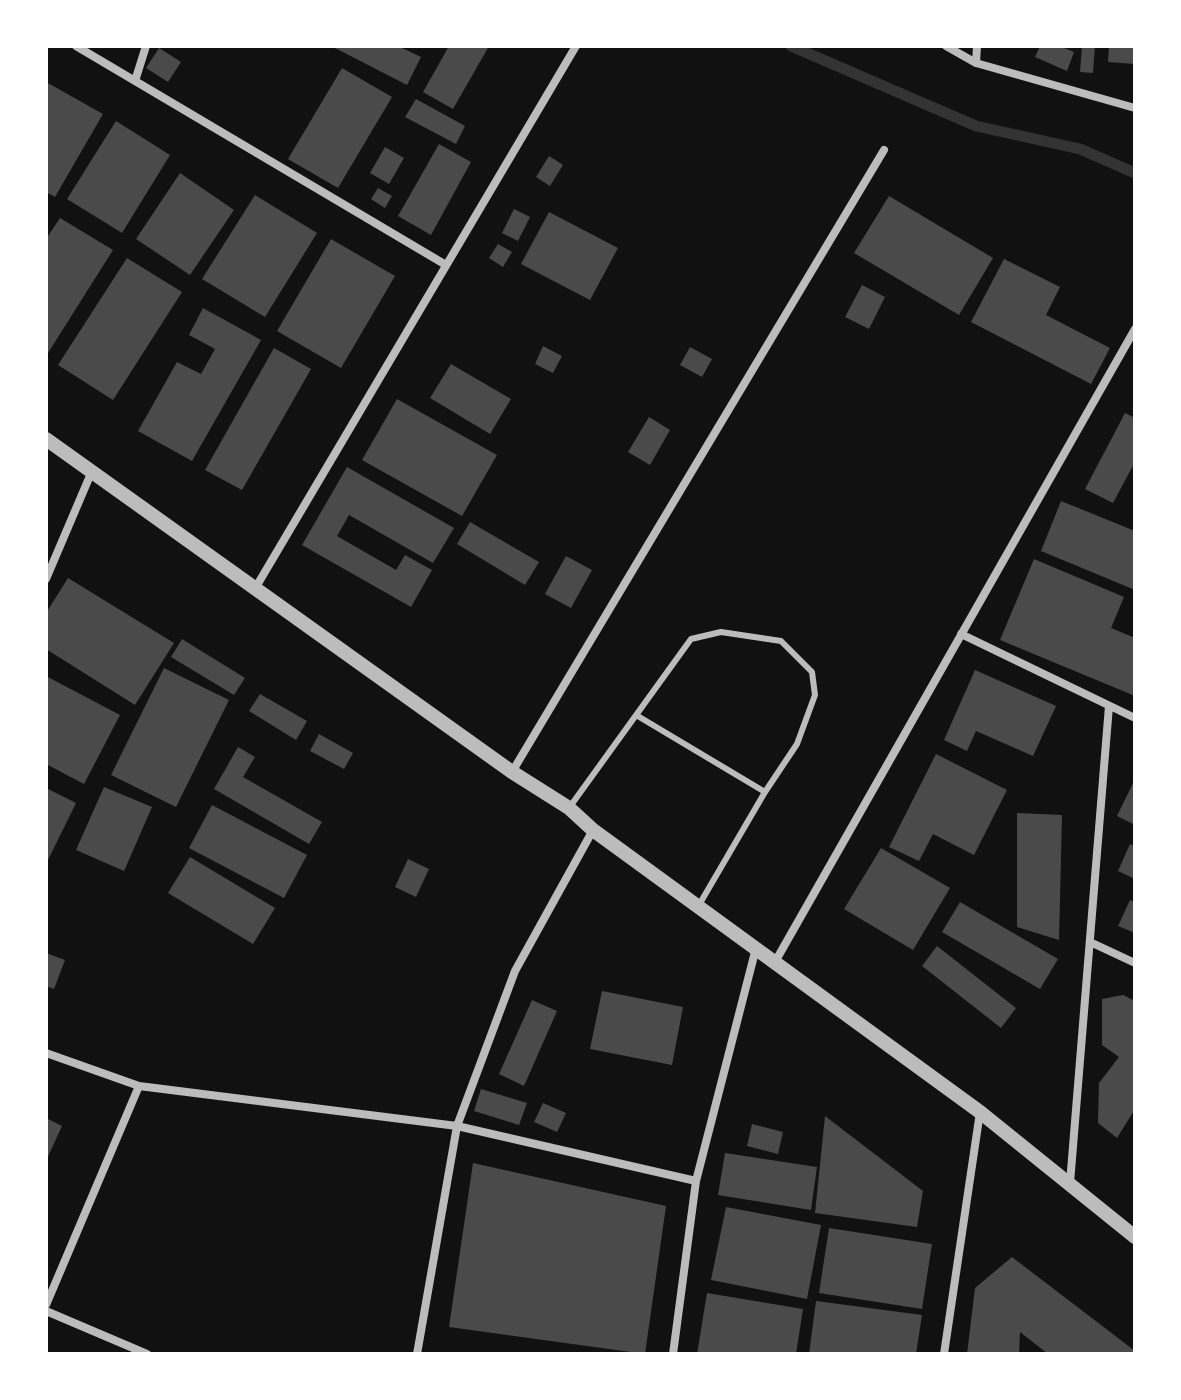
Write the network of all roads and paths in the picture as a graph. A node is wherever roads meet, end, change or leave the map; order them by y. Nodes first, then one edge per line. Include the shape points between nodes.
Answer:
1 (76, 46) edge
2 (146, 46) edge
3 (576, 46) edge
4 (946, 46) edge
5 (977, 46) edge
6 (976, 63) junction
7 (135, 81) junction
8 (1135, 108) edge
9 (884, 150) dead end
10 (446, 265) junction
11 (1135, 329) edge
12 (46, 439) edge
13 (92, 471) junction
14 (46, 579) edge
15 (256, 587) junction
16 (961, 634) junction
17 (1109, 706) junction
18 (636, 715) junction
19 (1135, 718) edge
20 (512, 772) junction
21 (765, 792) junction
22 (569, 808) junction
23 (593, 830) junction
24 (698, 906) junction
25 (1090, 942) junction
26 (756, 948) junction
27 (775, 962) junction
28 (1135, 963) edge
29 (46, 1053) edge
30 (139, 1086) junction
31 (980, 1112) junction
32 (457, 1126) junction
33 (696, 1181) junction
34 (1069, 1184) junction
35 (1135, 1237) edge
36 (46, 1305) edge
37 (46, 1311) edge
38 (147, 1354) edge
39 (417, 1354) edge
40 (673, 1354) edge
41 (944, 1354) edge

1 - 7 street
2 - 7 street
3 - 10 street
4 - 6 street
5 - 6 street
6 - 8 street
7 - 10 street
9 - 20 street
10 - 15 street
11 - 16 street
12 - 13 street
13 - 14 street
13 - 15 street
15 - 20 street
16 - 17 street
16 - 27 street
17 - 19 street
17 - 25 street
18 - 21 lane
18 - 21 lane via 691,639 721,632 781,641 812,672 815,695 797,744
18 - 22 lane
20 - 22 street
21 - 24 lane
22 - 23 street
23 - 24 street
23 - 32 street via 515,971
24 - 26 street
25 - 28 street
25 - 34 street
26 - 27 street
26 - 33 street
27 - 31 street
29 - 30 street
30 - 32 street
30 - 36 street
31 - 34 street
31 - 41 street
32 - 33 street
32 - 39 street
33 - 40 street
34 - 35 street
37 - 38 street

